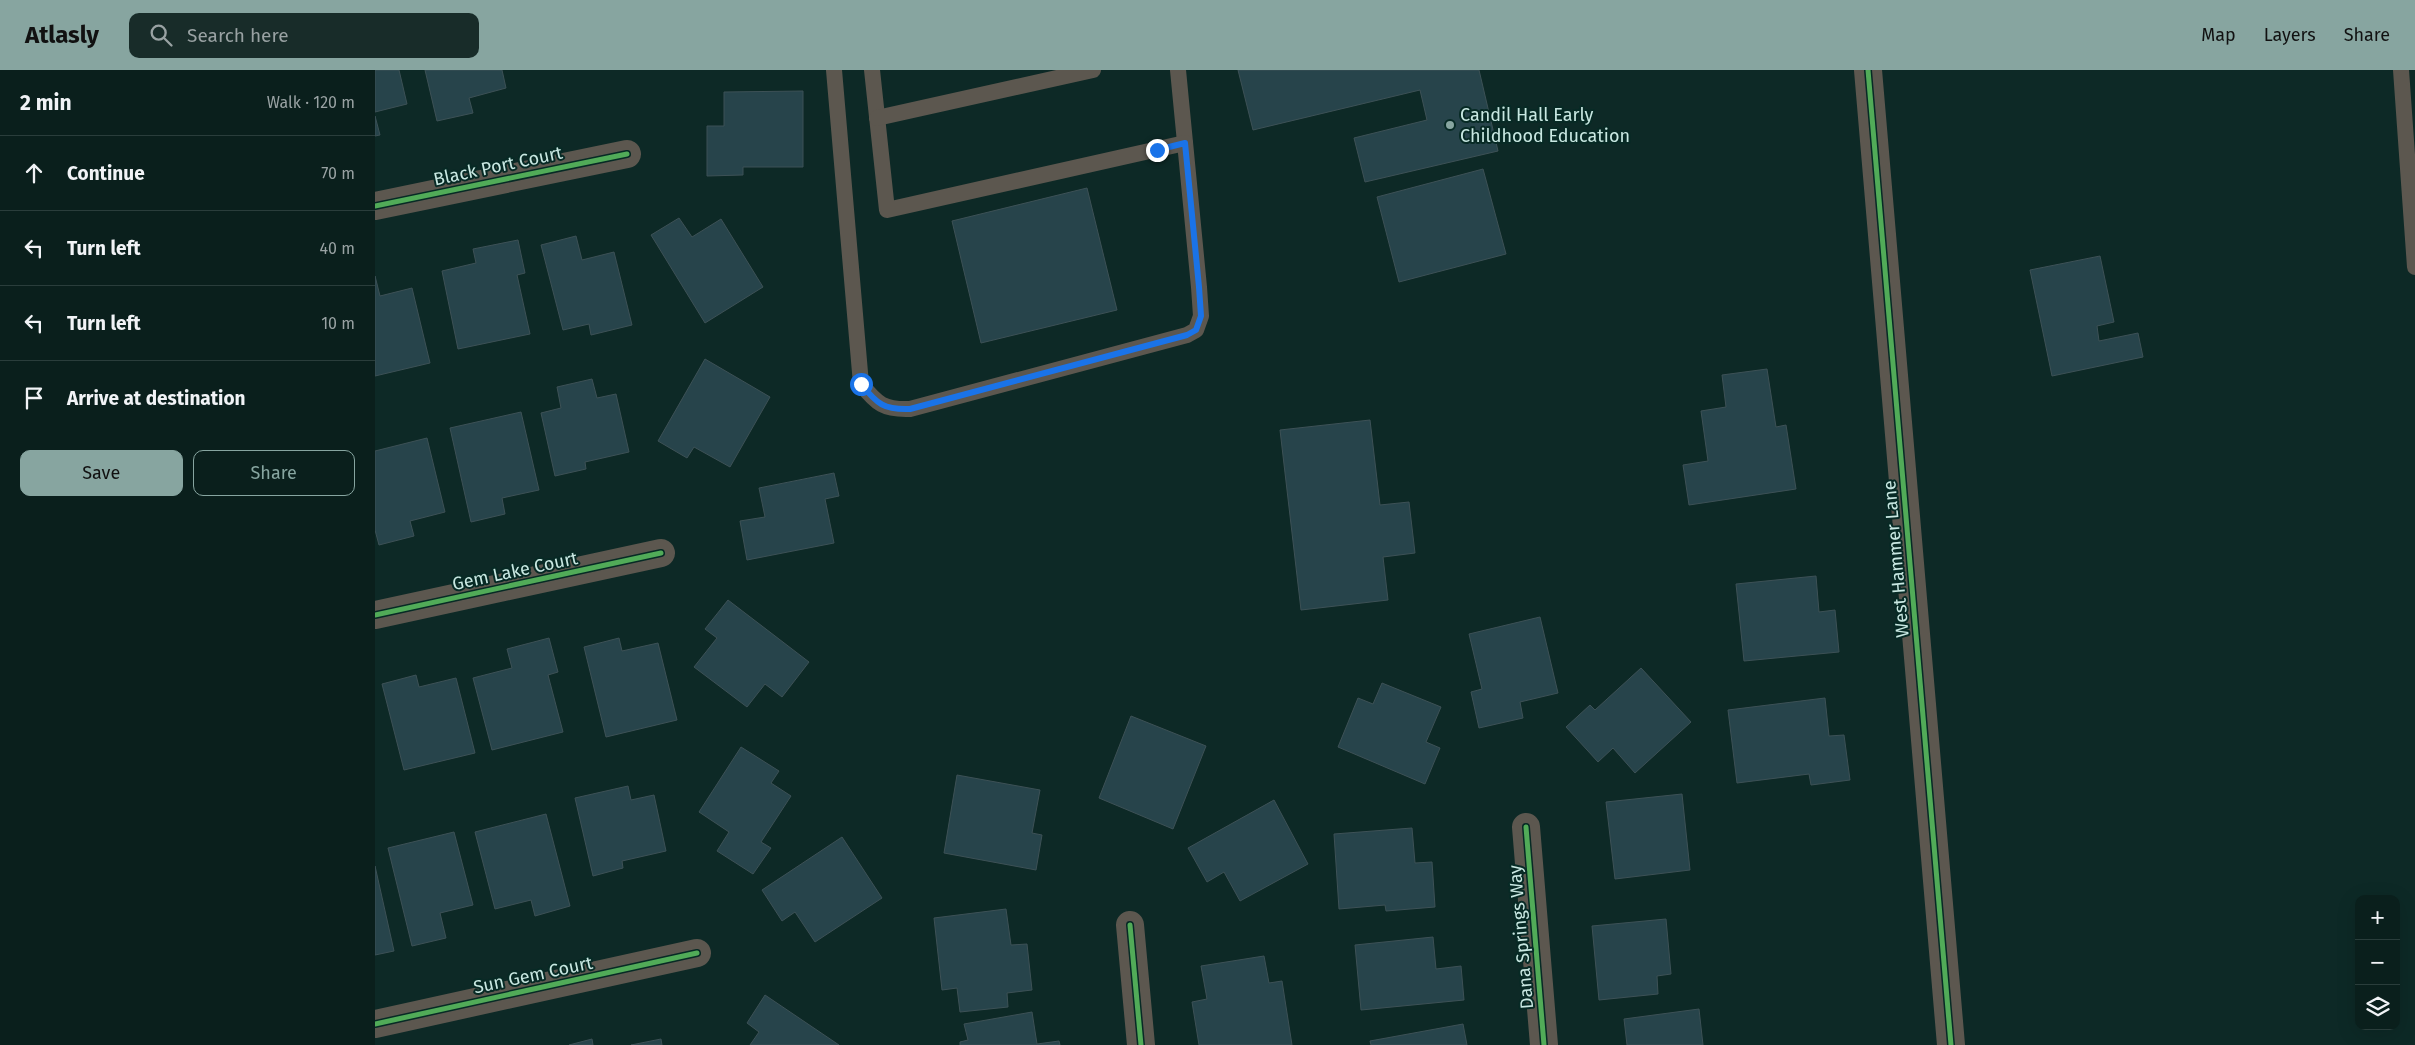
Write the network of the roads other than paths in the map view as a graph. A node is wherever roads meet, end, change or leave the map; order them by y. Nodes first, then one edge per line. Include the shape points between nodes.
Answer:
1 (834, 70) edge
2 (873, 70) edge
3 (1093, 70) edge
4 (1178, 70) edge
5 (1868, 70) edge
6 (2401, 70) edge
7 (877, 118) junction
8 (1185, 143) junction
9 (627, 154) dead end
10 (375, 206) edge
11 (2415, 267) edge
12 (661, 554) dead end
13 (375, 615) edge
14 (1526, 827) dead end
15 (1130, 925) dead end
16 (697, 953) dead end
17 (375, 1024) edge
18 (1141, 1045) edge
19 (1544, 1045) edge
20 (1951, 1045) edge

1 - 8 lane via 861,384 873,400 891,410 920,407 1196,330 1201,316
2 - 7 lane
3 - 7 lane
4 - 8 lane
5 - 20 street, West Hammer Lane
6 - 11 lane
7 - 8 lane via 887,210
9 - 10 street, Black Port Court
12 - 13 street, Gem Lake Court
14 - 19 street, Dana Springs Way
15 - 18 street
16 - 17 street, Sun Gem Court

